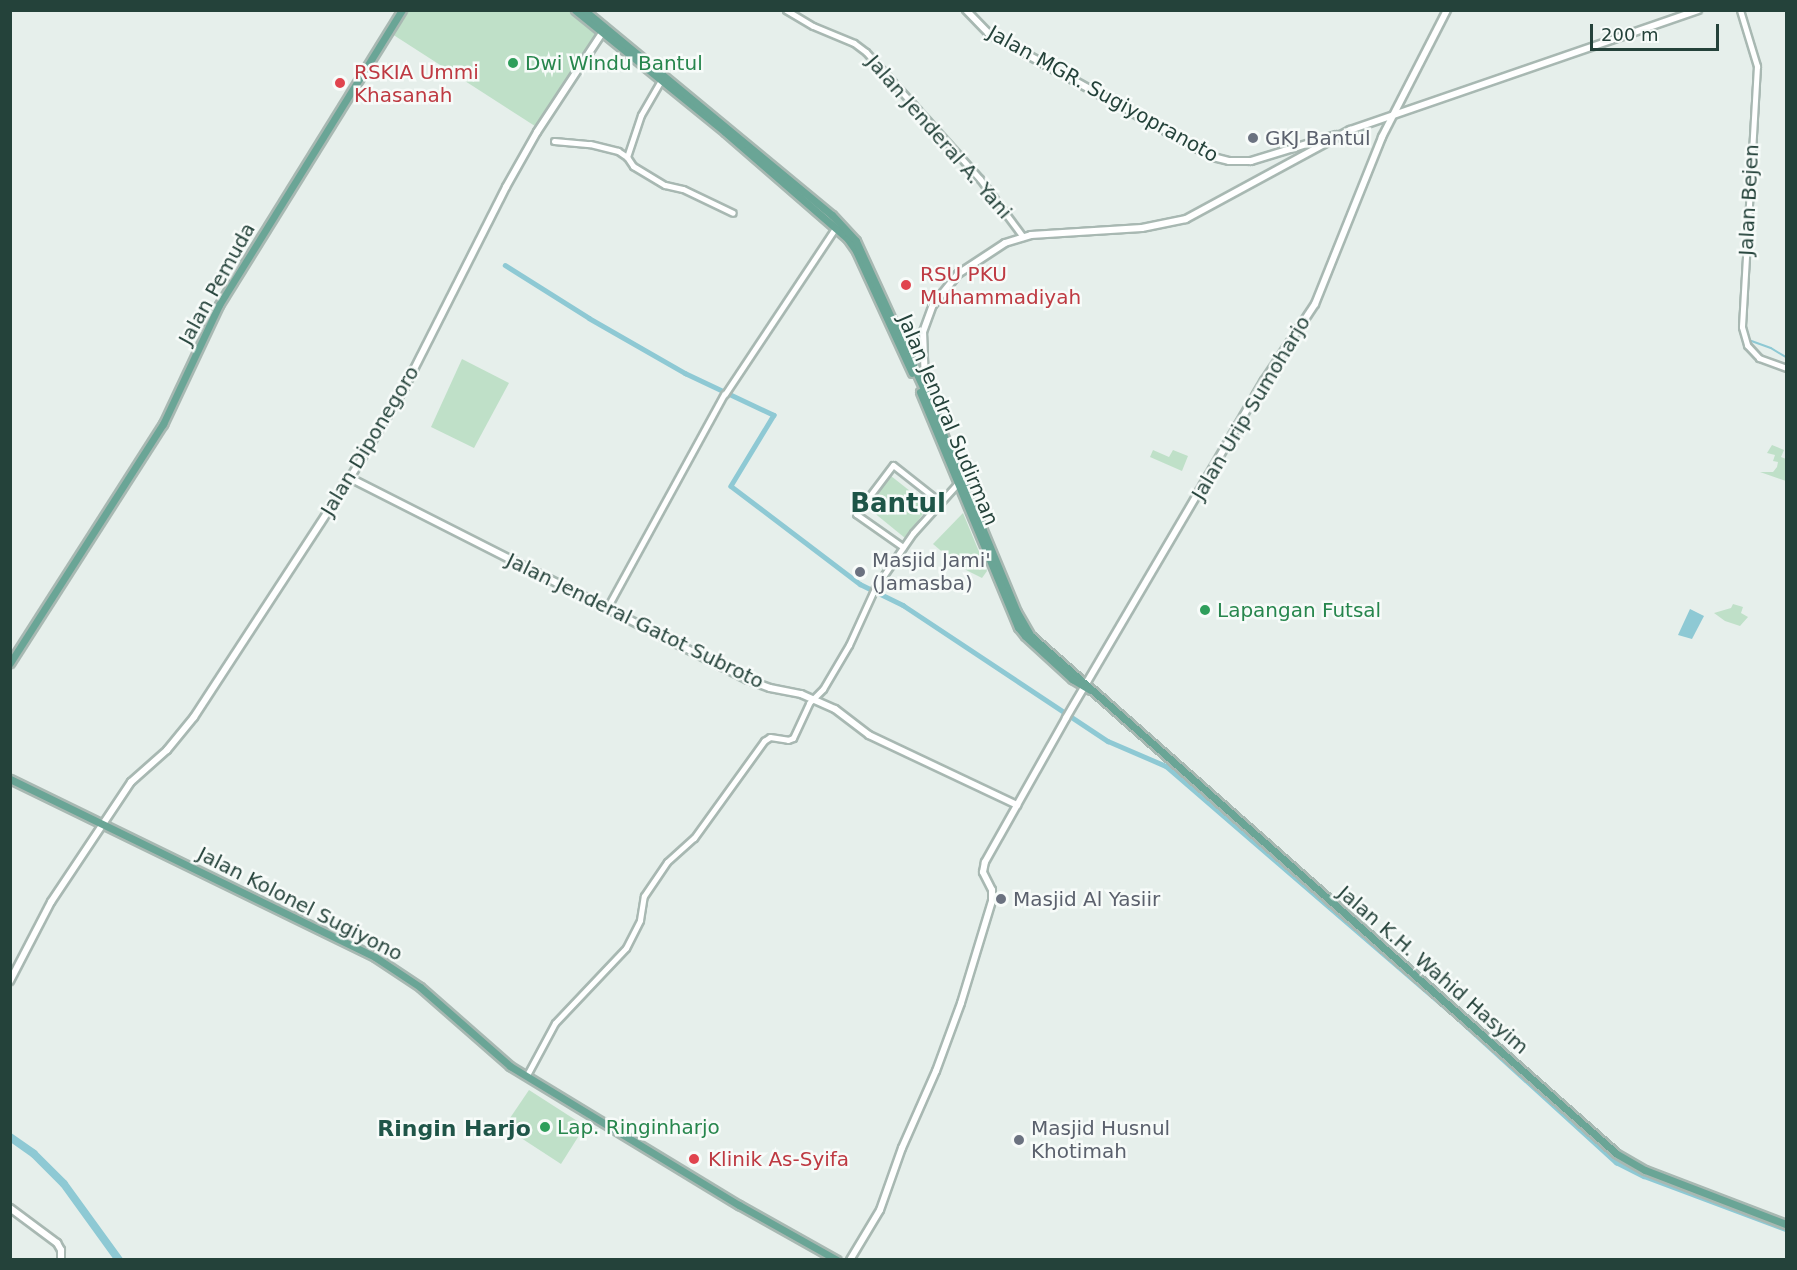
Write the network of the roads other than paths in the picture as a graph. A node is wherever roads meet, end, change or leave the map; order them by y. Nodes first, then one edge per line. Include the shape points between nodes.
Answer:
1 (402, 10) edge
2 (575, 10) edge
3 (584, 10) edge
4 (786, 10) edge
5 (966, 10) edge
6 (1447, 10) edge
7 (1698, 10) edge
8 (1740, 10) edge
9 (602, 33) junction
10 (661, 81) junction
11 (1404, 93) junction
12 (1415, 107) junction
13 (1392, 115) junction
14 (1371, 123) junction
15 (1350, 130) junction
16 (729, 133) junction
17 (1382, 137) junction
18 (554, 141) dead end
19 (627, 157) junction
20 (733, 213) dead end
21 (836, 227) junction
22 (1023, 237) junction
23 (878, 293) junction
24 (1786, 368) edge
25 (922, 385) junction
26 (350, 478) junction
27 (960, 482) junction
28 (940, 502) junction
29 (903, 547) junction
30 (607, 608) junction
31 (10, 663) edge
32 (1087, 688) junction
33 (813, 699) junction
34 (10, 779) edge
35 (1017, 805) junction
36 (103, 825) junction
37 (10, 981) edge
38 (527, 1075) junction
39 (10, 1208) edge
40 (1786, 1224) edge
41 (61, 1260) edge
42 (837, 1260) edge
43 (850, 1260) edge

1 - 31 main road, Jalan Pemuda via 219,305 164,424
2 - 9 main road, Jalan Jendral Sudirman
3 - 16 main road, Jalan Jendral Sudirman
4 - 22 street, Jalan Jenderal A. Yani via 866,52 980,179
5 - 15 main road, Jalan MGR. Sugiyopranoto via 988,33 1221,159 1251,161
6 - 11 main road, Jalan Urip Sumoharjo
7 - 12 main road
8 - 24 street, Jalan Bejen via 1757,66 1742,327 1747,345 1759,358
9 - 10 main road, Jalan Jendral Sudirman
9 - 26 main road, Jalan Diponegoro via 537,132 404,389
10 - 16 main road, Jalan Jendral Sudirman
10 - 19 street via 640,115
11 - 12 main road via 1405,104
11 - 13 main road, Jalan Urip Sumoharjo
12 - 13 main road
13 - 14 main road
13 - 17 main road, Jalan Urip Sumoharjo
14 - 15 main road
14 - 17 main road
15 - 22 main road via 1186,219 1142,228
16 - 21 main road, Jalan Jendral Sudirman
16 - 23 main road, Jalan Jendral Sudirman via 850,233
17 - 32 main road, Jalan Urip Sumoharjo via 1315,304 1269,374
18 - 19 street via 597,145
19 - 20 street via 633,166 664,185 683,189
21 - 23 main road, Jalan Jendral Sudirman via 855,248
21 - 30 street via 726,392
22 - 25 main road via 971,264 937,298 923,332 926,383
23 - 25 main road, Jalan Jendral Sudirman
23 - 27 main road, Jalan Jendral Sudirman
25 - 27 main road, Jalan Jendral Sudirman
26 - 30 main road, Jalan Jenderal Gatot Subroto
26 - 36 main road, Jalan Diponegoro via 194,717 167,750 131,782
27 - 28 street
27 - 32 main road, Jalan Jendral Sudirman via 1022,632
28 - 29 street
28 - 29 street via 893,465 856,513
29 - 33 street via 874,590 837,666
30 - 33 main road, Jalan Jenderal Gatot Subroto via 755,683
32 - 35 main road, Jalan Urip Sumoharjo
32 - 40 main road, Jalan K.H. Wahid Hasyim via 1617,1154 1645,1170
33 - 35 main road, Jalan Jenderal Gatot Subroto via 841,713 869,735
33 - 38 street via 793,738 770,737 764,741 694,838 658,875 644,896 640,920 627,948 561,1016
34 - 36 main road, Jalan Kolonel Sugiyono
35 - 43 main road, Jalan Urip Sumoharjo via 984,865 992,901 939,1063 880,1210
36 - 37 main road, Jalan Diponegoro via 51,902
36 - 38 main road, Jalan Kolonel Sugiyono via 375,957 420,987 494,1054
38 - 42 main road, Jalan Kolonel Sugiyono
39 - 41 main road via 59,1245

